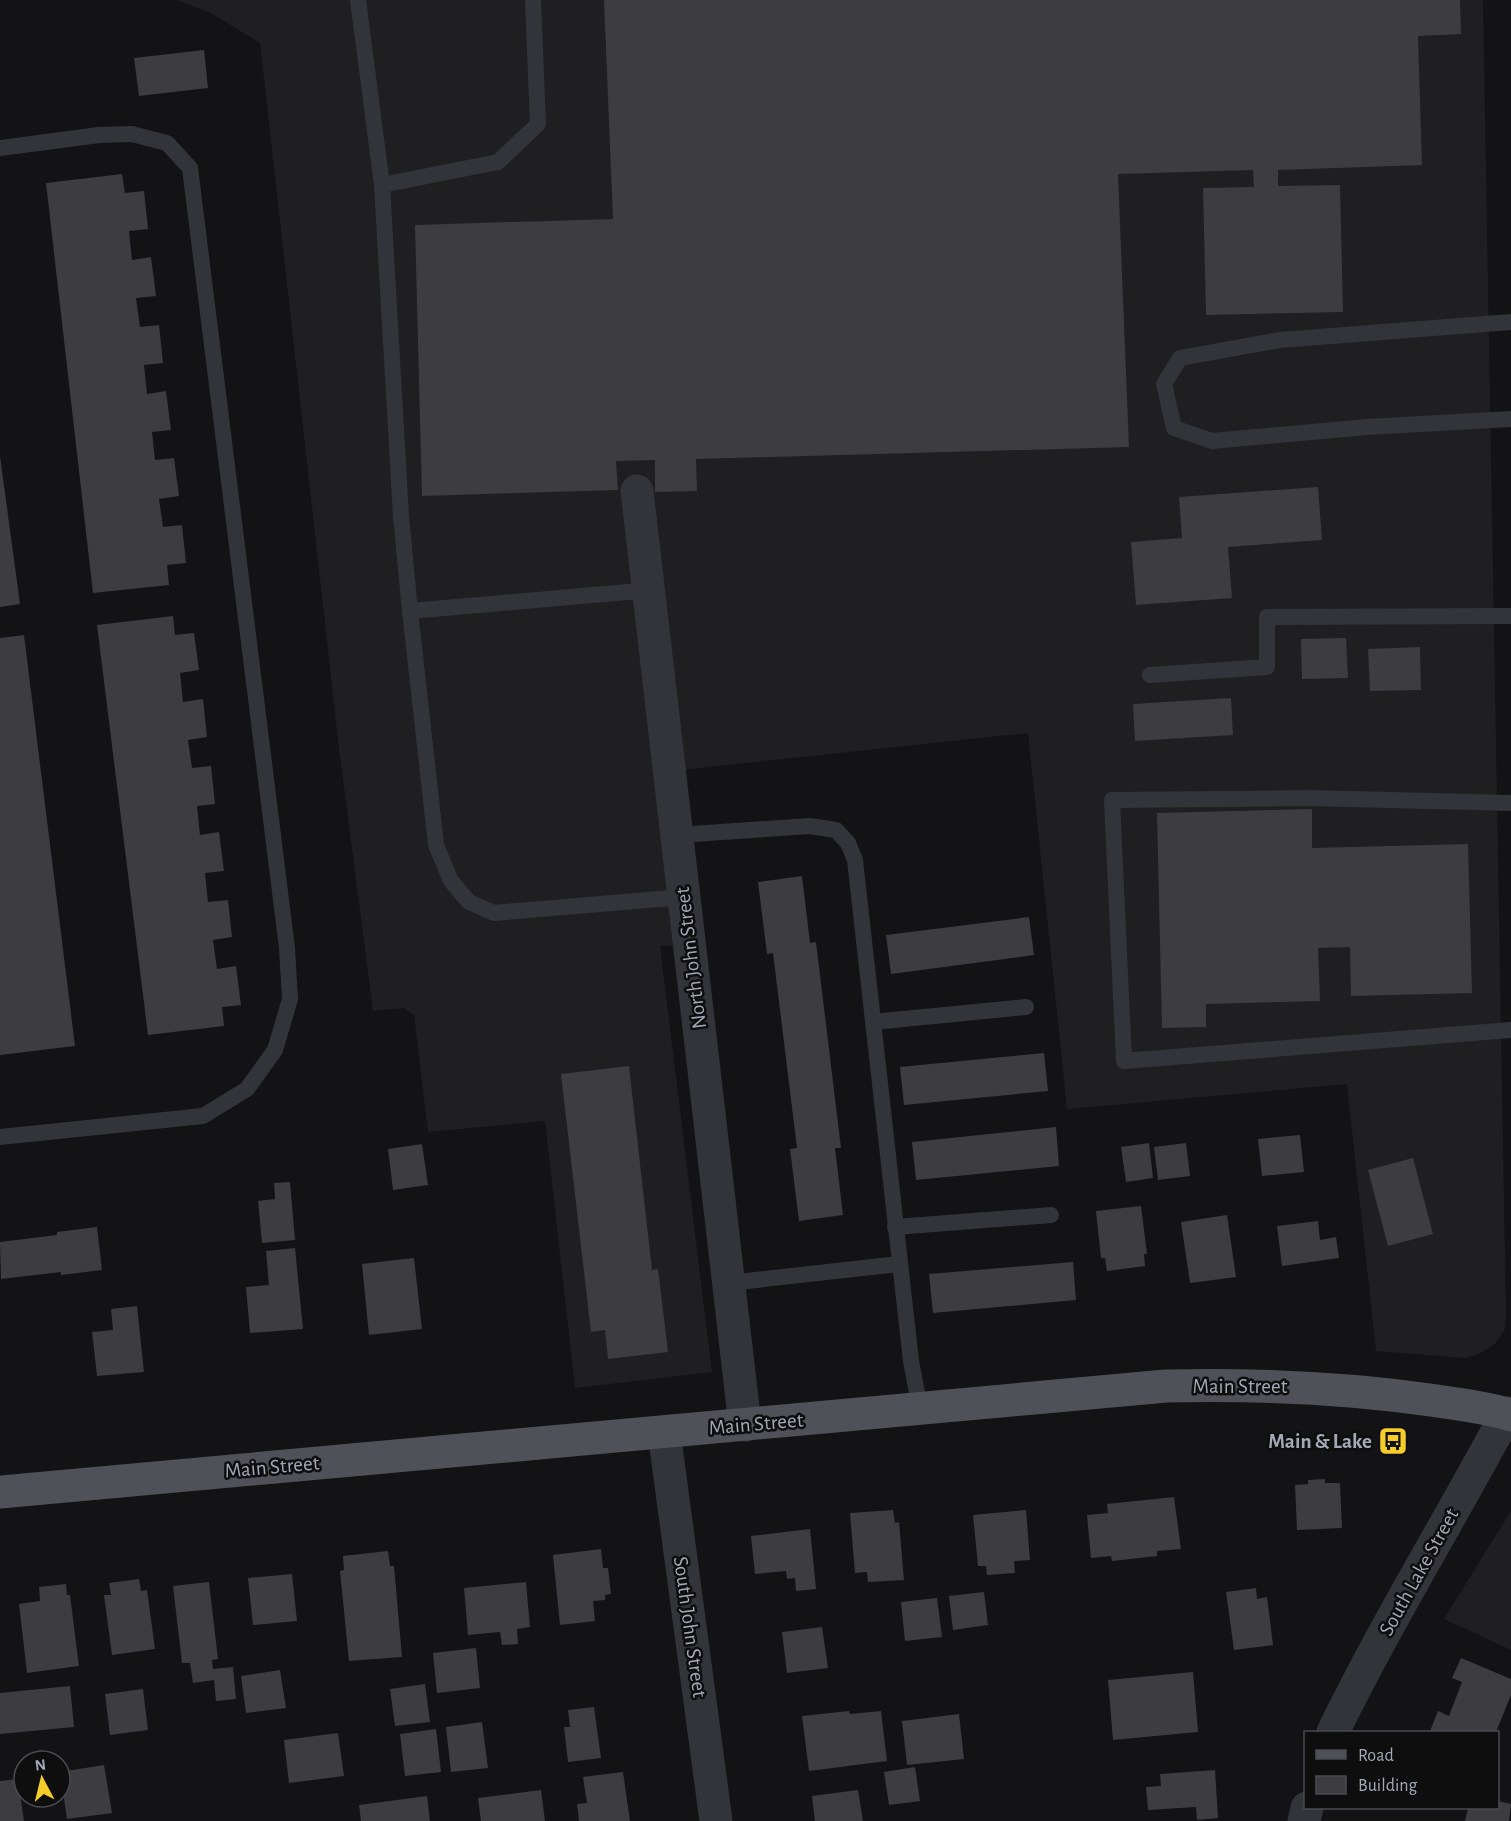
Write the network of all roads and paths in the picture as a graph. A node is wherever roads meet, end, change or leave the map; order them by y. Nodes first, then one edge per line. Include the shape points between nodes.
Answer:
1 (358, 0) edge
2 (533, 0) edge
3 (0, 148) edge
4 (382, 185) junction
5 (1511, 322) edge
6 (1511, 419) edge
7 (638, 490) dead end
8 (650, 590) junction
9 (410, 611) junction
10 (1511, 616) edge
11 (1150, 675) dead end
12 (1511, 803) edge
13 (678, 835) junction
14 (683, 897) junction
15 (1026, 1007) dead end
16 (873, 1022) junction
17 (1511, 1030) edge
18 (0, 1137) edge
19 (1051, 1215) dead end
20 (895, 1227) junction
21 (899, 1264) junction
22 (729, 1283) junction
23 (920, 1409) junction
24 (1509, 1414) edge
25 (746, 1425) junction
26 (664, 1432) junction
27 (0, 1492) edge
28 (1333, 1731) edge
29 (716, 1821) edge

1 - 4 lane
2 - 4 lane via 538,124 498,162
3 - 18 lane via 132,134 167,144 190,168 287,948 290,999 275,1050 247,1089 203,1116
4 - 9 lane
5 - 6 lane via 1280,340 1180,358 1164,384 1174,428 1212,441
7 - 8 street, North John Street
8 - 9 lane
8 - 13 street, North John Street
9 - 14 lane via 436,845 451,881 469,902 494,913
10 - 11 lane via 1267,617 1267,667
12 - 17 lane via 1310,798 1112,800 1124,1061
13 - 14 street, North John Street
13 - 16 lane via 810,826 836,830 848,843 855,860
14 - 22 street, North John Street
15 - 16 lane
16 - 20 lane
19 - 20 lane
20 - 21 lane
21 - 22 lane
21 - 23 lane
22 - 25 street, North John Street
23 - 24 main road, Main Street via 1166,1386 1239,1384 1380,1393
23 - 25 main road, Main Street
24 - 28 street, South Lake Street via 1421,1564
25 - 26 main road, Main Street
26 - 27 main road, Main Street
26 - 29 street, South John Street

